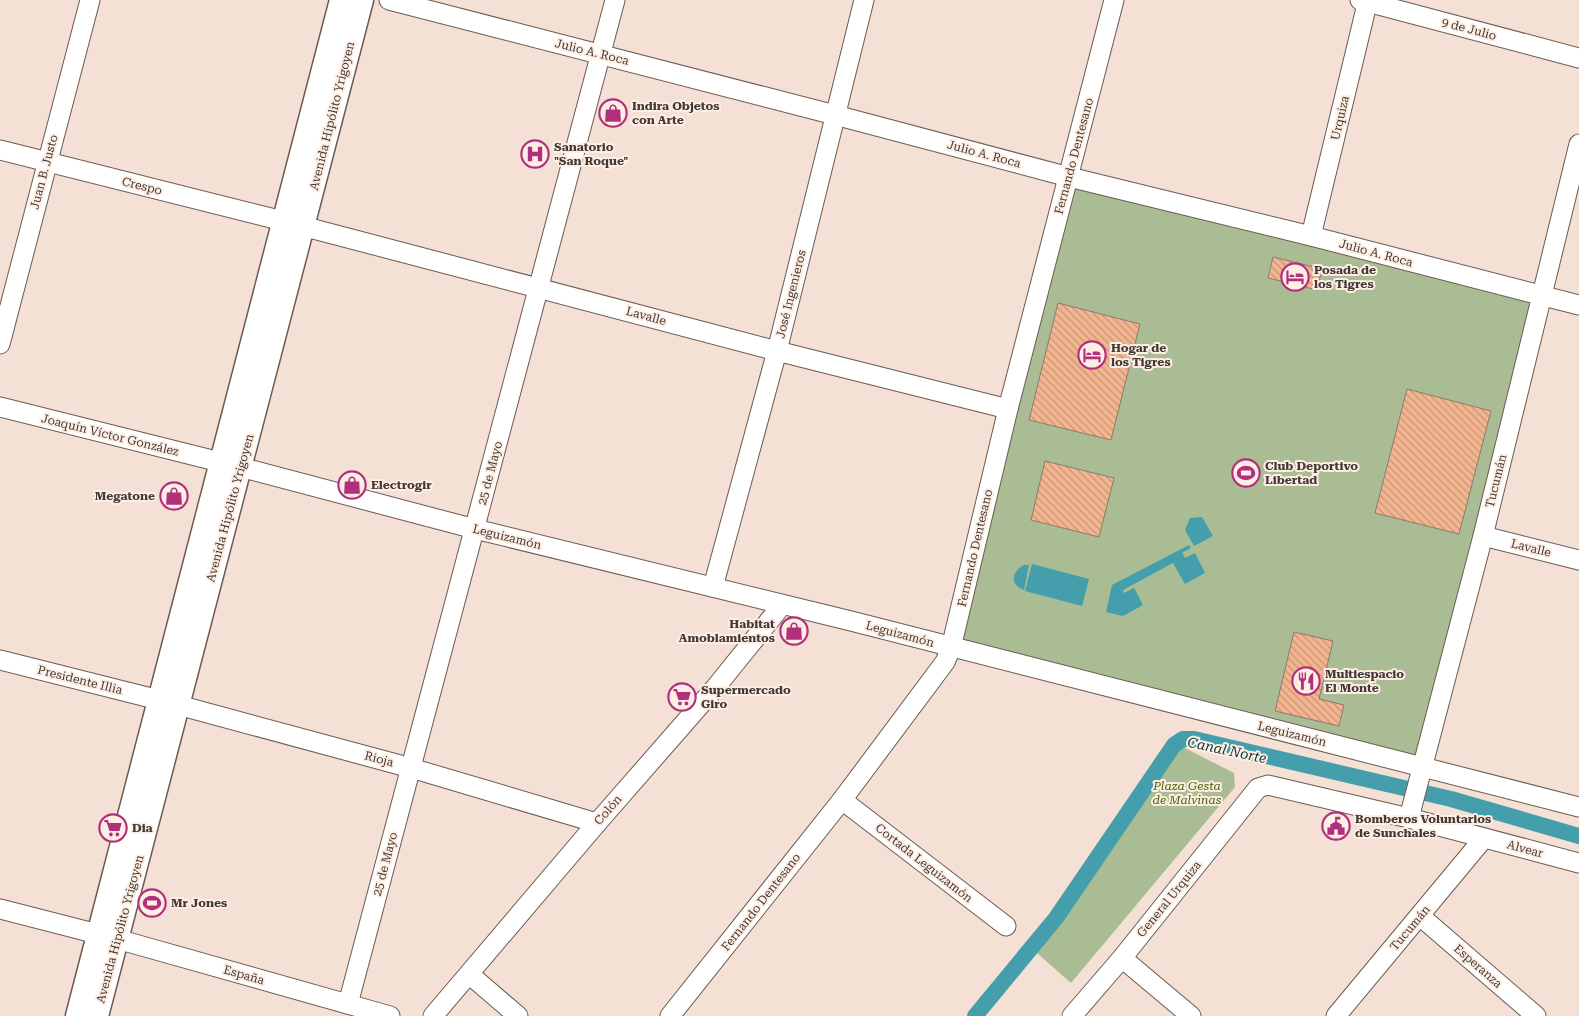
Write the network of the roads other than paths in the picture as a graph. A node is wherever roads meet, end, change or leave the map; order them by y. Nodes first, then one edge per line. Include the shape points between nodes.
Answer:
1 (90, 0) edge
2 (341, 0) edge
3 (362, 0) edge
4 (389, 0) edge
5 (615, 0) edge
6 (864, 0) edge
7 (1114, 0) edge
8 (1365, 1) edge
9 (600, 54) junction
10 (1579, 58) edge
11 (835, 115) junction
12 (1579, 144) edge
13 (0, 150) edge
14 (46, 163) junction
15 (1069, 177) junction
16 (294, 223) junction
17 (1312, 236) junction
18 (539, 287) junction
19 (1542, 296) junction
20 (1579, 305) edge
21 (0, 344) edge
22 (777, 351) junction
23 (0, 407) edge
24 (1008, 409) junction
25 (230, 465) junction
26 (475, 530) junction
27 (1482, 536) junction
28 (1579, 560) edge
29 (713, 587) junction
30 (782, 605) junction
31 (951, 648) junction
32 (0, 660) edge
33 (169, 702) junction
34 (1424, 767) junction
35 (411, 768) junction
36 (1268, 785) joint
37 (842, 800) junction
38 (1579, 807) edge
39 (1409, 818) junction
40 (597, 823) junction
41 (1484, 838) junction
42 (1579, 863) edge
43 (0, 909) edge
44 (1420, 916) junction
45 (1006, 926) dead end
46 (108, 937) junction
47 (1122, 958) junction
48 (469, 974) junction
49 (348, 1004) junction
50 (77, 1016) edge
51 (97, 1016) edge
52 (390, 1016) edge
53 (433, 1016) edge
54 (518, 1016) edge
55 (670, 1016) edge
56 (1072, 1016) edge
57 (1191, 1016) edge
58 (1336, 1016) edge
59 (1536, 1016) edge

1 - 14 street, Juan B. Justo
2 - 16 street, Avenida Hipólito Yrigoyen
3 - 16 street, Avenida Hipólito Yrigoyen
4 - 9 street, Julio A. Roca
5 - 9 street, 25 de Mayo
6 - 11 street, José Ingenieros
7 - 15 street, Fernando Dentesano
8 - 10 street, 9 de Julio
8 - 17 street, Urquiza
9 - 11 street, Julio A. Roca
9 - 18 street, 25 de Mayo
11 - 15 street, Julio A. Roca
11 - 22 street, José Ingenieros
12 - 19 street, Tucumán
13 - 14 street, Crespo
14 - 16 street, Crespo
14 - 21 street, Juan B. Justo
15 - 17 street, Julio A. Roca
15 - 24 street, Fernando Dentesano
16 - 18 street, Lavalle
16 - 25 street, Avenida Hipólito Yrigoyen
17 - 19 street, Julio A. Roca
18 - 22 street, Lavalle
18 - 26 street, 25 de Mayo
19 - 20 street, Julio A. Roca
19 - 27 street, Tucumán
22 - 24 street, Lavalle
22 - 29 street, José Ingenieros
23 - 25 street, Joaquín Víctor González
24 - 31 street, Fernando Dentesano
25 - 26 street, Leguizamón
25 - 33 street, Avenida Hipólito Yrigoyen
26 - 29 street, Leguizamón
26 - 35 street, 25 de Mayo
27 - 28 street, Lavalle
27 - 34 street, Tucumán
29 - 30 street, Leguizamón
30 - 31 street, Leguizamón
30 - 40 street, Colón via 715,688
31 - 34 street, Leguizamón
31 - 37 street, Fernando Dentesano via 946,662
32 - 33 street, Presidente Illia
33 - 35 street, Rioja
33 - 46 street, Avenida Hipólito Yrigoyen
34 - 38 street, Leguizamón
34 - 39 street, Tucumán
35 - 40 street, Rioja
35 - 49 street, 25 de Mayo
36 - 39 street, Alvear
36 - 47 street, General Urquiza via 1258,788
37 - 45 street, Cortada Leguizamón
37 - 55 street, Fernando Dentesano
39 - 41 street, Alvear
40 - 48 street, Colón
41 - 42 street, Alvear
41 - 44 street, Tucumán
43 - 46 street, España
44 - 58 street, Tucumán
44 - 59 street, Esperanza
46 - 49 street, España
46 - 50 street, Avenida Hipólito Yrigoyen
46 - 51 street, Avenida Hipólito Yrigoyen
47 - 56 street, General Urquiza
47 - 57 street
48 - 53 street, Colón
48 - 54 street
49 - 52 street, España

